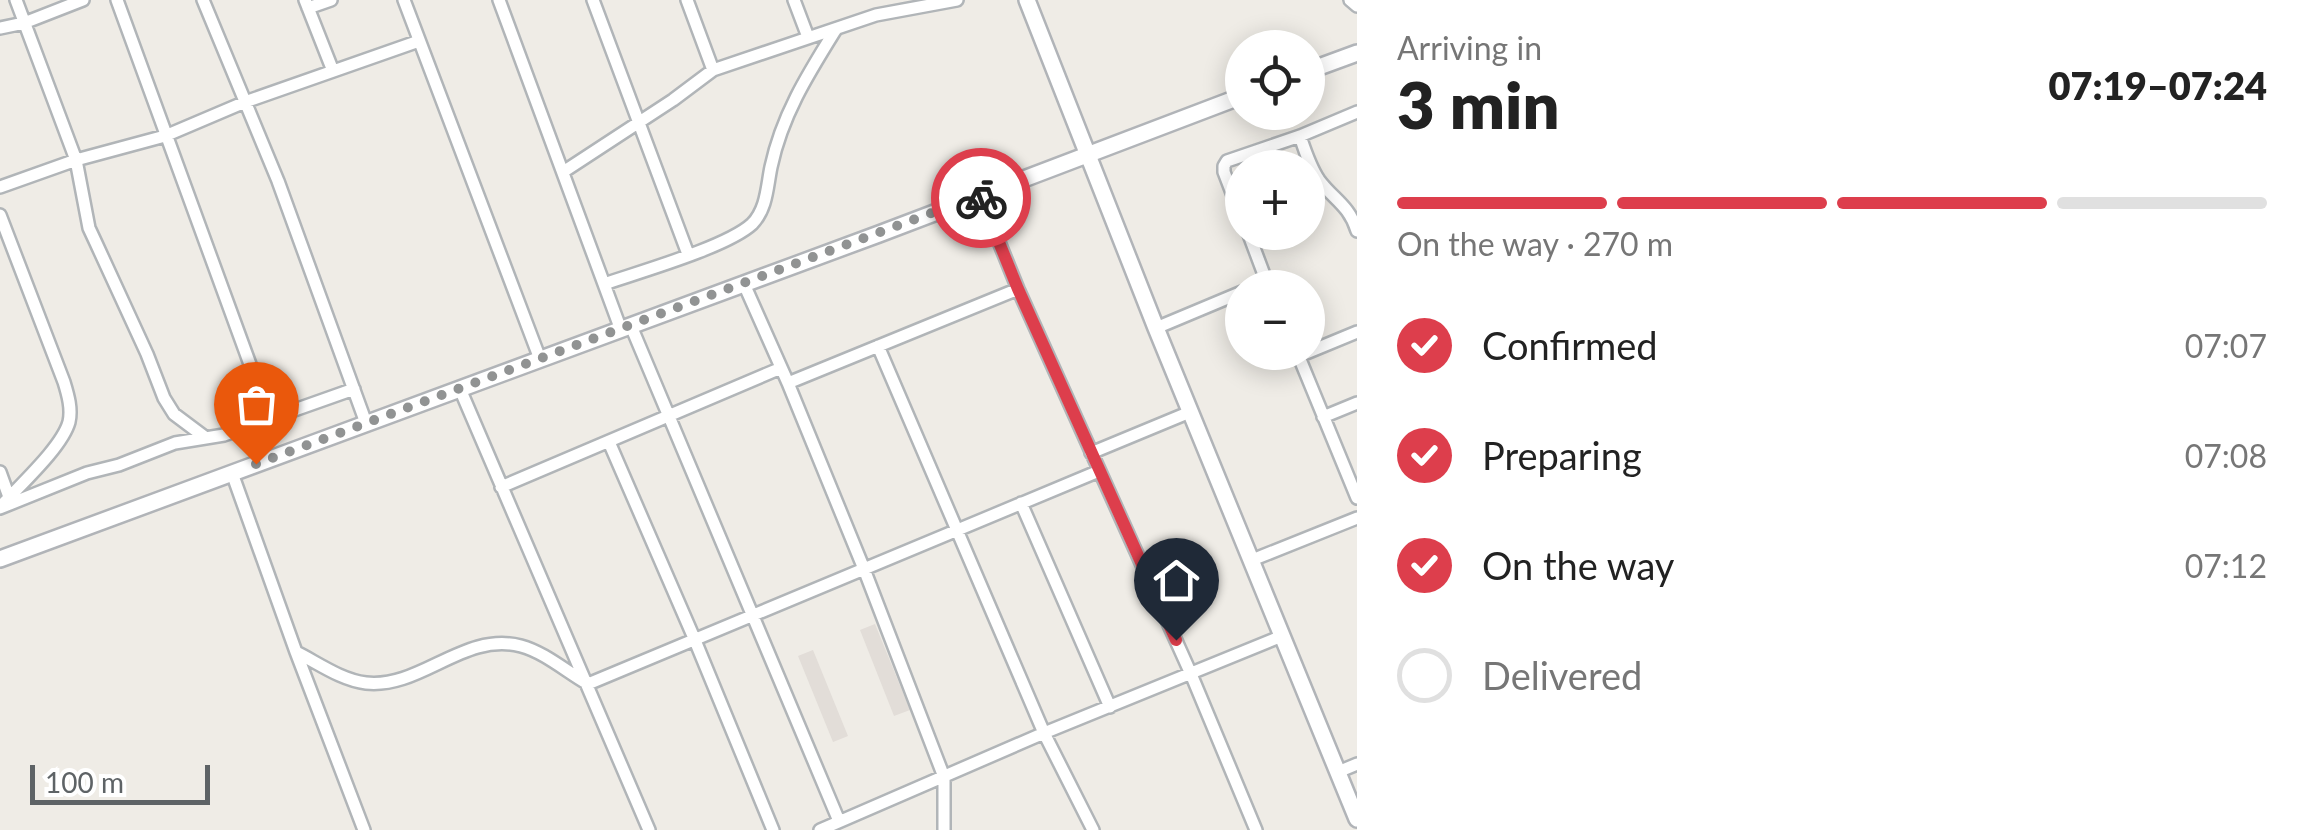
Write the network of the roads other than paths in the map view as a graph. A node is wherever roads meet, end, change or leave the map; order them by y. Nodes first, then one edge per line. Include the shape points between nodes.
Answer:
1 (16, 0) edge
2 (82, 0) edge
3 (117, 0) edge
4 (204, 0) edge
5 (331, 0) edge
6 (404, 0) edge
7 (499, 0) edge
8 (593, 0) edge
9 (687, 0) edge
10 (794, 0) edge
11 (957, 0) edge
12 (1028, 0) edge
13 (1350, 0) edge
14 (307, 4) edge
15 (1357, 6) edge
16 (24, 22) junction
17 (0, 28) edge
18 (836, 29) junction
19 (808, 38) junction
20 (419, 41) junction
21 (1357, 52) edge
22 (1325, 64) edge
23 (713, 70) junction
24 (333, 71) junction
25 (245, 102) junction
26 (1225, 102) edge
27 (1357, 112) edge
28 (638, 123) junction
29 (165, 136) junction
30 (1300, 136) junction
31 (1261, 150) edge
32 (1088, 154) junction
33 (76, 160) junction
34 (562, 172) junction
35 (0, 187) edge
36 (980, 195) junction
37 (0, 214) edge
38 (1357, 231) edge
39 (688, 254) junction
40 (604, 284) junction
41 (744, 284) junction
42 (1018, 289) junction
43 (1225, 299) edge
44 (626, 328) junction
45 (1156, 328) junction
46 (1357, 332) edge
47 (1325, 344) edge
48 (878, 346) junction
49 (540, 359) junction
50 (781, 368) junction
51 (1304, 370) edge
52 (788, 382) junction
53 (354, 389) junction
54 (460, 389) junction
55 (1357, 403) edge
56 (1190, 412) junction
57 (668, 416) junction
58 (1323, 417) junction
59 (270, 419) junction
60 (366, 424) junction
61 (206, 438) junction
62 (609, 442) junction
63 (1091, 452) junction
64 (1099, 471) junction
65 (0, 472) edge
66 (232, 472) junction
67 (501, 487) junction
68 (1357, 498) edge
69 (1021, 503) junction
70 (3, 504) edge
71 (1357, 518) edge
72 (957, 531) junction
73 (0, 559) edge
74 (1252, 560) junction
75 (864, 570) junction
76 (752, 614) junction
77 (1282, 636) junction
78 (694, 638) junction
79 (296, 652) junction
80 (1191, 674) junction
81 (588, 684) junction
82 (1110, 707) junction
83 (1044, 733) junction
84 (1357, 764) edge
85 (1338, 772) junction
86 (944, 776) junction
87 (1357, 819) edge
88 (838, 821) junction
89 (364, 830) edge
90 (649, 830) edge
91 (773, 830) edge
92 (820, 830) edge
93 (944, 830) edge
94 (1093, 830) edge
95 (1256, 830) edge

1 - 16 street
2 - 16 street
3 - 29 street
4 - 25 street
5 - 14 street
6 - 20 street
7 - 34 street
8 - 28 street
9 - 23 street
10 - 19 street
11 - 18 street
12 - 32 street
13 - 15 street
14 - 24 street
16 - 17 street
16 - 33 street
18 - 19 street
18 - 39 street via 781,127 761,212 744,230
19 - 23 street
20 - 24 street
20 - 49 street
21 - 22 street
23 - 28 street
24 - 25 street
25 - 29 street
25 - 53 street
26 - 32 street
27 - 30 street
28 - 34 street
28 - 39 street
29 - 33 street
29 - 59 street
30 - 31 street
30 - 38 street via 1312,169 1348,210
32 - 36 street
32 - 45 street
33 - 35 street
33 - 61 street via 89,228 164,398
34 - 40 street
36 - 41 street
36 - 42 street
37 - 70 street via 64,382 70,415 44,460
39 - 40 street
40 - 44 street
41 - 44 street
41 - 50 street
42 - 48 street
42 - 63 street
43 - 45 street
44 - 49 street
44 - 57 street
45 - 56 street
46 - 47 street
48 - 52 street
48 - 72 street
49 - 54 street
50 - 52 street
50 - 57 street
51 - 58 street
52 - 75 street
53 - 59 street
53 - 60 street
54 - 60 street
54 - 67 street
55 - 58 street
56 - 63 street
56 - 74 street
57 - 62 street
57 - 76 street
58 - 68 street
59 - 61 street
60 - 66 street
61 - 70 street
62 - 67 street
62 - 78 street
63 - 64 street
64 - 69 street
64 - 80 street
65 - 70 street
66 - 73 street
66 - 79 street
67 - 81 street
69 - 72 street
69 - 82 street
71 - 74 street
72 - 75 street
72 - 83 street
74 - 77 street
75 - 76 street
75 - 86 street
76 - 78 street
76 - 88 street
77 - 80 street
77 - 85 street
78 - 81 street
78 - 91 street
79 - 81 street via 365,683 388,682 478,646 519,645
79 - 89 street
80 - 82 street
80 - 95 street
81 - 90 street
82 - 83 street
83 - 86 street
83 - 94 street
84 - 85 street
85 - 87 street
86 - 88 street
86 - 93 street
88 - 92 street

